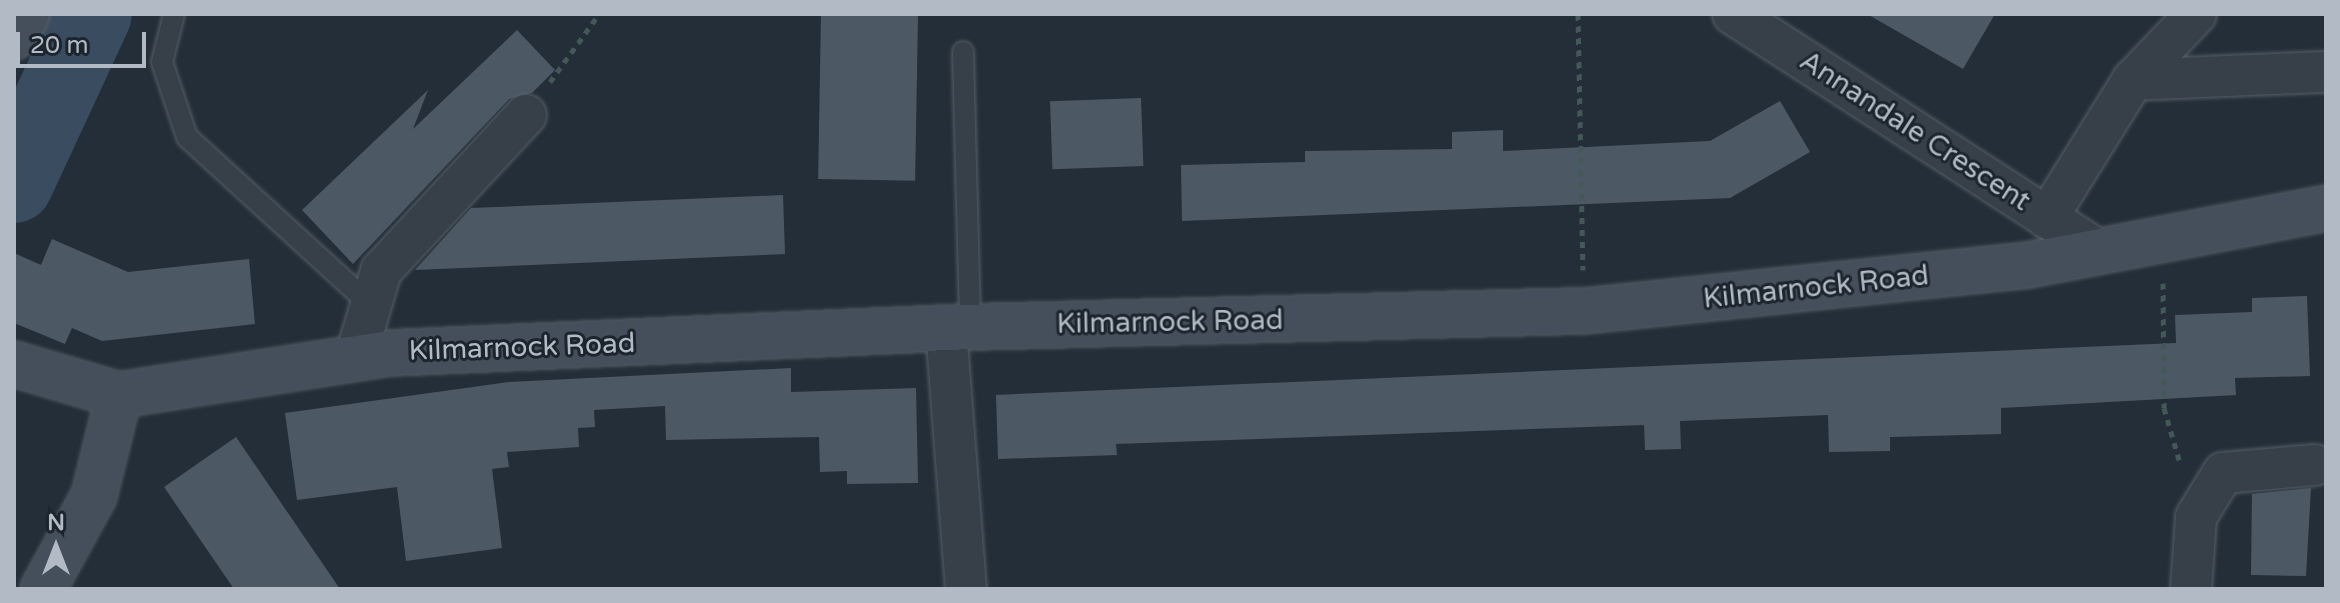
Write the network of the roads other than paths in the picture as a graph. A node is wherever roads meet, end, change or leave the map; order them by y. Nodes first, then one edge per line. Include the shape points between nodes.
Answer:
1 (27, 14) edge
2 (174, 14) edge
3 (1733, 14) edge
4 (2196, 14) edge
5 (14, 37) edge
6 (963, 52) dead end
7 (2326, 72) edge
8 (2133, 80) junction
9 (526, 115) road end
10 (2326, 208) edge
11 (2047, 218) junction
12 (2096, 249) junction
13 (372, 306) junction
14 (958, 328) junction
15 (356, 356) junction
16 (14, 364) edge
17 (119, 395) junction
18 (2315, 465) dead end
19 (43, 589) edge
20 (966, 589) edge
21 (2191, 589) edge

1 - 5 main road
2 - 13 lane via 162,62 187,137
3 - 11 street, Annandale Crescent
4 - 8 street
6 - 14 lane
7 - 8 street
8 - 11 street
9 - 13 street via 381,271
10 - 12 main road, Kilmarnock Road
11 - 12 street, Annandale Crescent
12 - 14 main road, Kilmarnock Road via 2028,265 1583,311
13 - 15 street
14 - 15 main road, Kilmarnock Road
14 - 20 street
15 - 17 main road, Kilmarnock Road
16 - 17 main road, Kilmarnock Road
17 - 19 main road via 94,496
18 - 21 street via 2223,473 2196,517

